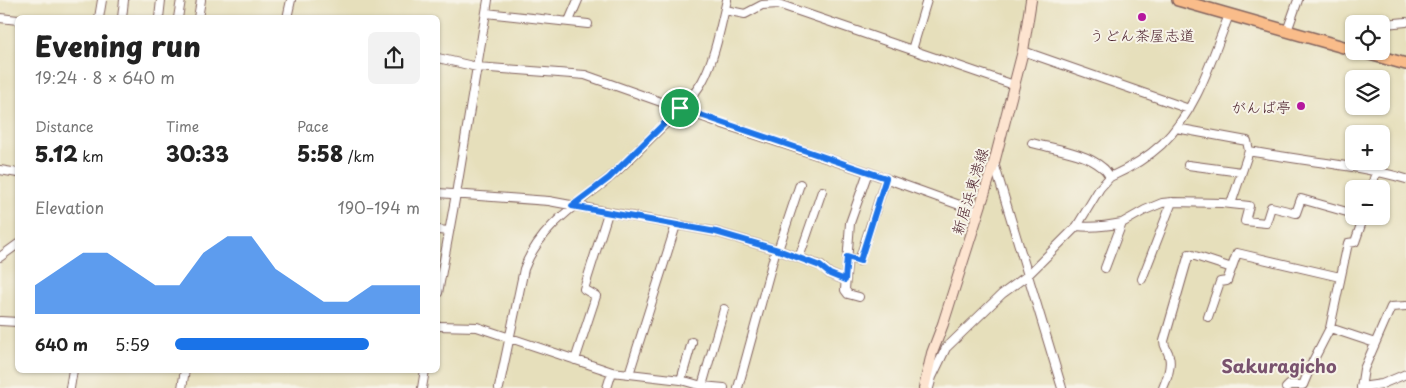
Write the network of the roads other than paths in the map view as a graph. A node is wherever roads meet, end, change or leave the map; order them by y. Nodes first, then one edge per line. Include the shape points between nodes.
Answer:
1 (102, 0) edge
2 (124, 0) edge
3 (161, 0) edge
4 (181, 0) edge
5 (201, 0) edge
6 (291, 0) edge
7 (488, 0) edge
8 (578, 0) edge
9 (728, 0) edge
10 (927, 0) edge
11 (1031, 0) edge
12 (1178, 0) edge
13 (1298, 0) edge
14 (725, 10) junction
15 (486, 13) junction
16 (100, 15) edge
17 (122, 15) edge
18 (159, 15) edge
19 (178, 15) edge
20 (198, 15) edge
21 (288, 15) edge
22 (1229, 15) junction
23 (0, 18) edge
24 (15, 20) edge
25 (569, 22) junction
26 (1406, 22) edge
27 (588, 24) dead end
28 (1390, 24) edge
29 (1286, 32) junction
30 (1345, 48) edge
31 (912, 50) junction
32 (1022, 51) junction
33 (440, 58) edge
34 (1390, 60) edge
35 (1406, 64) edge
36 (476, 67) junction
37 (1014, 85) junction
38 (680, 108) junction
39 (1190, 109) junction
40 (1176, 128) junction
41 (1032, 143) dead end
42 (1249, 151) junction
43 (994, 163) junction
44 (1188, 165) dead end
45 (0, 170) edge
46 (15, 172) edge
47 (868, 172) junction
48 (1241, 172) junction
49 (1376, 172) junction
50 (1110, 177) junction
51 (886, 178) junction
52 (1406, 179) edge
53 (1374, 180) edge
54 (800, 184) dead end
55 (822, 191) dead end
56 (440, 193) edge
57 (456, 194) junction
58 (1172, 202) junction
59 (1231, 204) junction
60 (572, 206) junction
61 (979, 212) junction
62 (1345, 212) edge
63 (608, 213) junction
64 (1122, 223) junction
65 (676, 225) junction
66 (1361, 225) edge
67 (1077, 226) junction
68 (440, 230) edge
69 (449, 231) junction
70 (15, 246) edge
71 (777, 250) junction
72 (0, 257) edge
73 (847, 257) junction
74 (799, 258) junction
75 (1105, 268) dead end
76 (1232, 268) junction
77 (1028, 275) junction
78 (1340, 278) junction
79 (1142, 279) dead end
80 (845, 280) junction
81 (440, 282) edge
82 (859, 298) dead end
83 (1406, 306) edge
84 (724, 309) dead end
85 (1208, 317) dead end
86 (0, 321) edge
87 (15, 322) edge
88 (440, 326) edge
89 (1330, 328) junction
90 (509, 338) junction
91 (692, 342) dead end
92 (1375, 343) junction
93 (576, 360) junction
94 (612, 372) junction
95 (72, 373) edge
96 (184, 373) edge
97 (424, 373) edge
98 (629, 374) junction
99 (1406, 374) edge
100 (681, 380) junction
101 (702, 386) junction
102 (1305, 387) edge
103 (1361, 387) edge
104 (70, 388) edge
105 (182, 388) edge
106 (422, 388) edge
107 (499, 388) edge
108 (607, 388) edge
109 (724, 388) edge
110 (738, 388) edge
111 (924, 388) edge
112 (929, 388) edge
113 (1062, 388) edge
114 (1163, 388) edge
115 (1286, 388) edge

1 - 16 street
2 - 17 street
3 - 18 street
4 - 19 street
5 - 20 street
6 - 21 street
7 - 15 street
8 - 25 street
9 - 14 street
10 - 31 street
11 - 32 main road, 新居浜東港線
12 - 22 main road
13 - 29 street
14 - 31 street via 745,14 762,5 778,4
14 - 38 street via 703,81
15 - 25 street
15 - 36 street
22 - 29 main road
22 - 39 street
23 - 24 street
25 - 27 street
26 - 28 street
29 - 30 main road
31 - 37 street
32 - 37 main road, 新居浜東港線
32 - 39 street
33 - 36 street
34 - 35 main road
36 - 38 street via 585,75
36 - 57 street
37 - 43 main road, 新居浜東港線
38 - 47 street
38 - 60 street via 609,178
39 - 40 street
40 - 42 street via 1247,141
40 - 50 street via 1161,145
41 - 50 street via 1088,159 1103,168
42 - 48 street
42 - 49 street
43 - 61 main road, 新居浜東港線
43 - 77 street
44 - 48 street
45 - 46 street
47 - 51 street
47 - 73 street via 850,223
48 - 59 street
49 - 52 street
49 - 53 street
50 - 67 street
51 - 61 street
51 - 73 street via 860,261
54 - 71 street
55 - 74 street
56 - 57 street
57 - 60 street via 549,201
57 - 69 street
58 - 59 street
58 - 64 street via 1145,210
58 - 79 street
59 - 62 street via 1248,206 1244,220 1266,223 1271,207 1296,213 1300,199
60 - 63 street
60 - 90 street via 541,238 530,255
61 - 111 main road, 新居浜東港線 via 932,353
63 - 65 street
63 - 93 street via 584,289 596,296
64 - 67 street
64 - 75 street
65 - 71 street via 716,232
65 - 98 street
66 - 78 street via 1356,242 1348,243
67 - 77 street
68 - 69 street
69 - 81 street
70 - 72 street
71 - 74 street
71 - 110 street
73 - 80 street
74 - 80 street
76 - 78 street via 1237,252
76 - 85 street via 1227,281 1220,282
76 - 114 street via 1189,254 1164,341 1170,359
77 - 112 street via 1002,294 946,348
77 - 113 street
78 - 89 street
80 - 82 street via 848,294
83 - 92 street via 1391,307
84 - 101 street
86 - 87 street
88 - 90 street via 477,327
89 - 92 street
89 - 102 street via 1312,361
90 - 93 street
90 - 107 street
91 - 100 street
92 - 103 street via 1364,369
93 - 94 street
94 - 98 street
94 - 108 street
95 - 104 street
96 - 105 street
97 - 106 street
98 - 100 street
99 - 103 street via 1382,384
100 - 101 street
101 - 109 street
102 - 115 street via 1289,385

